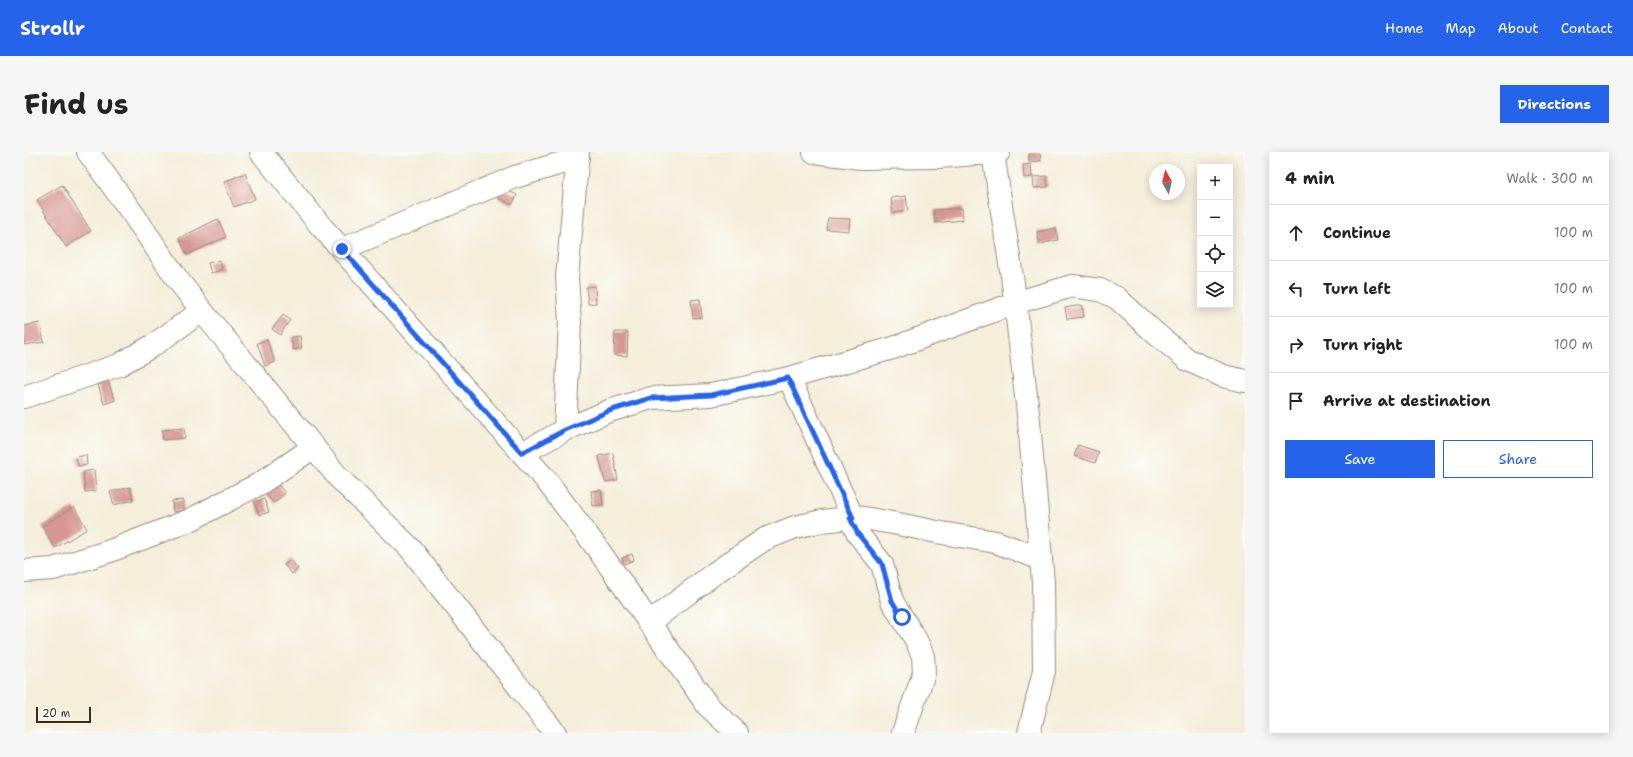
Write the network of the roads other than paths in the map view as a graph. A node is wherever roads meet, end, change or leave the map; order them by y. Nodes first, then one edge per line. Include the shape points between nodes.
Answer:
1 (88, 152) edge
2 (261, 152) edge
3 (814, 152) edge
4 (996, 152) edge
5 (578, 155) edge
6 (342, 249) junction
7 (1015, 303) junction
8 (202, 311) junction
9 (788, 378) junction
10 (1245, 381) edge
11 (24, 397) edge
12 (565, 430) junction
13 (314, 447) junction
14 (522, 453) junction
15 (852, 518) junction
16 (1041, 559) junction
17 (24, 571) edge
18 (649, 623) junction
19 (555, 733) edge
20 (737, 733) edge
21 (903, 733) edge
22 (1029, 733) edge

1 - 8 street
2 - 6 street
3 - 4 street via 861,158 939,157
4 - 7 street
5 - 6 street via 515,177
5 - 12 street via 568,278 570,322
6 - 14 street
7 - 9 street via 893,348
7 - 10 street via 1072,286 1100,290 1117,298 1188,360 1223,376
7 - 16 street
8 - 11 street via 152,346 119,365
8 - 13 street
9 - 12 street via 711,395 651,398 609,411
9 - 15 street
12 - 14 street
13 - 17 street via 261,483 190,520 60,567
13 - 19 street via 338,478 410,548
14 - 18 street via 546,480 597,548
15 - 16 street via 996,542
15 - 18 street via 795,527 765,539 716,572
15 - 21 street via 858,534 882,564 892,601 923,656 924,673
16 - 22 street via 1044,671
18 - 20 street via 708,706

